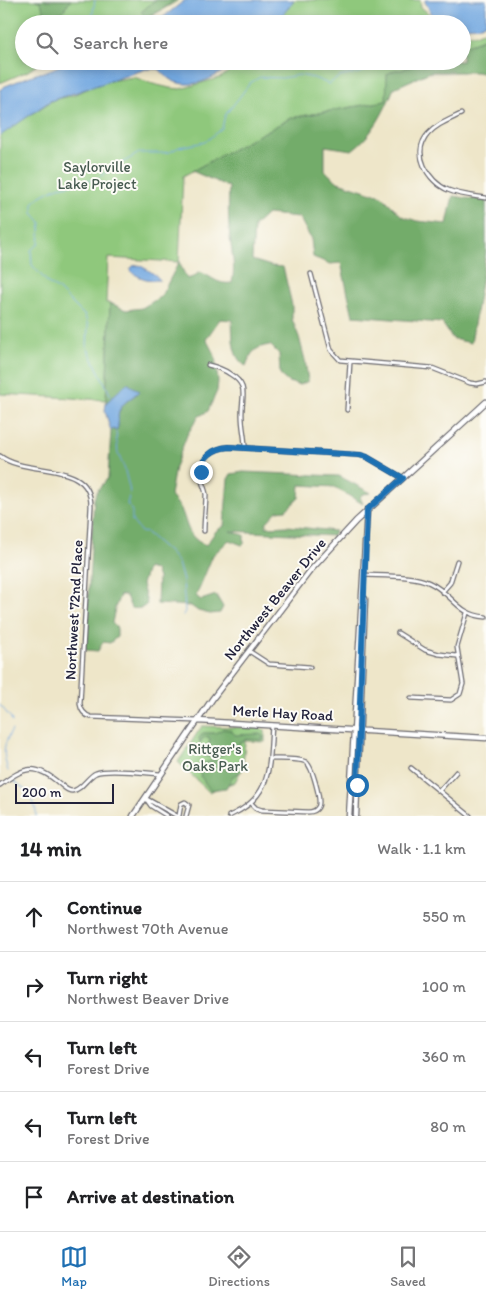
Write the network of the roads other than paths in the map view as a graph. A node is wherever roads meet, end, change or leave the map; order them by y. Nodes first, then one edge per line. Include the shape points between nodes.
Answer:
1 (461, 114) dead end
2 (486, 198) edge
3 (311, 274) dead end
4 (350, 362) junction
5 (208, 365) dead end
6 (486, 382) edge
7 (486, 402) edge
8 (347, 410) dead end
9 (244, 448) junction
10 (0, 456) edge
11 (403, 478) junction
12 (367, 510) junction
13 (204, 530) dead end
14 (457, 561) dead end
15 (364, 575) junction
16 (442, 592) junction
17 (467, 613) junction
18 (486, 617) edge
19 (398, 633) dead end
20 (248, 651) junction
21 (457, 656) junction
22 (310, 667) dead end
23 (411, 698) dead end
24 (198, 721) junction
25 (272, 725) junction
26 (354, 729) junction
27 (360, 730) junction
28 (486, 738) edge
29 (270, 759) junction
30 (411, 768) dead end
31 (456, 772) dead end
32 (161, 774) junction
33 (0, 785) edge
34 (439, 791) junction
35 (145, 798) junction
36 (251, 803) junction
37 (133, 816) edge
38 (167, 816) edge
39 (178, 816) edge
40 (186, 816) edge
41 (229, 816) edge
42 (349, 816) edge
43 (356, 816) edge
44 (470, 816) edge

1 - 2 street via 436,126 426,135 421,148 423,165 447,190
3 - 4 street via 331,350 340,360
4 - 6 street via 432,368 470,383
4 - 8 street
5 - 9 street via 222,368 241,381
7 - 11 main road, Northwest Beaver Drive
9 - 11 street via 364,455
9 - 13 street via 220,448 211,453 203,464
10 - 24 street, Northwest 72nd Place via 15,465 77,478 90,495 80,704 85,714 91,717
11 - 12 main road, Northwest Beaver Drive
12 - 15 main road
12 - 20 main road, Northwest Beaver Drive via 310,571
14 - 16 street via 450,583
15 - 16 street via 423,580
15 - 26 main road
15 - 27 main road
16 - 17 street
17 - 18 street
17 - 21 street via 457,642
19 - 21 street via 425,650
20 - 22 street via 269,664
20 - 24 main road, Northwest Beaver Drive
21 - 23 street via 463,684 458,697 447,700
24 - 25 main road, Merle Hay Road
24 - 32 main road, Northwest Beaver Drive
25 - 26 main road, Merle Hay Road
25 - 29 street
26 - 27 main road, Merle Hay Road
26 - 42 main road
27 - 28 main road, Merle Hay Road
27 - 43 main road
29 - 36 street via 266,781
29 - 36 street via 301,760 308,764 319,798 318,807 308,812 259,810
30 - 34 street
31 - 34 street
32 - 33 street via 98,772 71,791 44,771 30,769 16,773
32 - 35 main road, Northwest Beaver Drive
34 - 44 street
35 - 37 main road, Northwest Beaver Drive
35 - 38 street
35 - 39 street
36 - 41 street
39 - 40 street via 181,804 185,802 188,806

